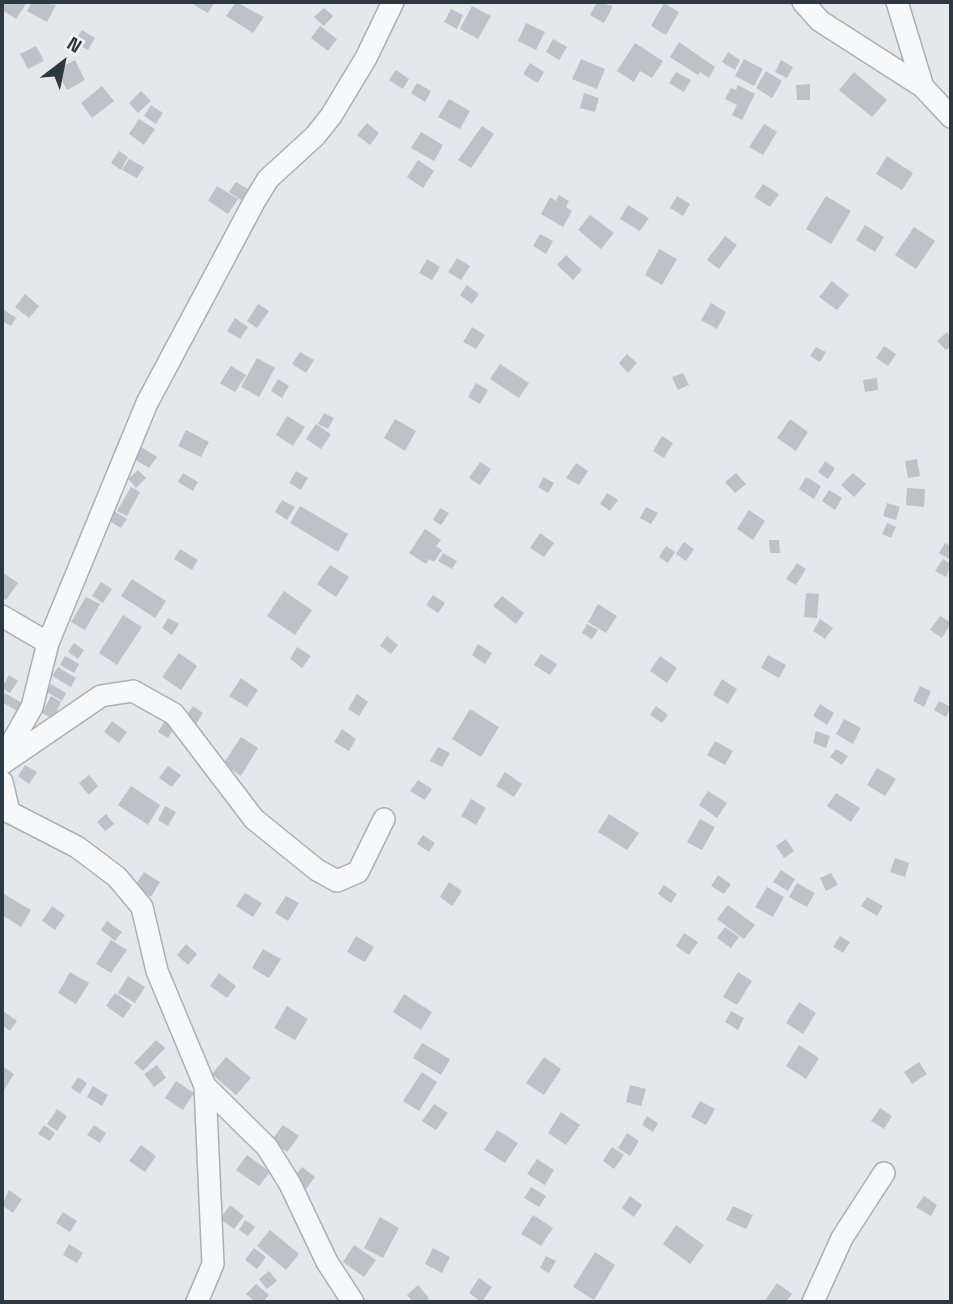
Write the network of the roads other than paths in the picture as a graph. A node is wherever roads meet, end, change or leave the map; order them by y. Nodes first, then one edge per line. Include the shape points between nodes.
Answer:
1 (393, 2) edge
2 (803, 2) edge
3 (897, 2) edge
4 (923, 87) junction
5 (951, 117) edge
6 (2, 616) edge
7 (48, 643) junction
8 (2, 762) edge
9 (2, 782) edge
10 (384, 819) dead end
11 (205, 1086) junction
12 (884, 1173) dead end
13 (197, 1302) edge
14 (353, 1302) edge
15 (813, 1302) edge

1 - 7 street via 331,116 268,179 230,246 147,403
2 - 4 street via 820,21
3 - 4 street
4 - 5 street
6 - 7 street
7 - 8 street via 32,708
8 - 10 street via 100,696 132,691 174,715 254,818 337,881 358,872
9 - 11 street via 9,812 77,847 117,877 142,907 158,971
11 - 13 street via 213,1265
11 - 14 street via 267,1147
12 - 15 street via 842,1238

